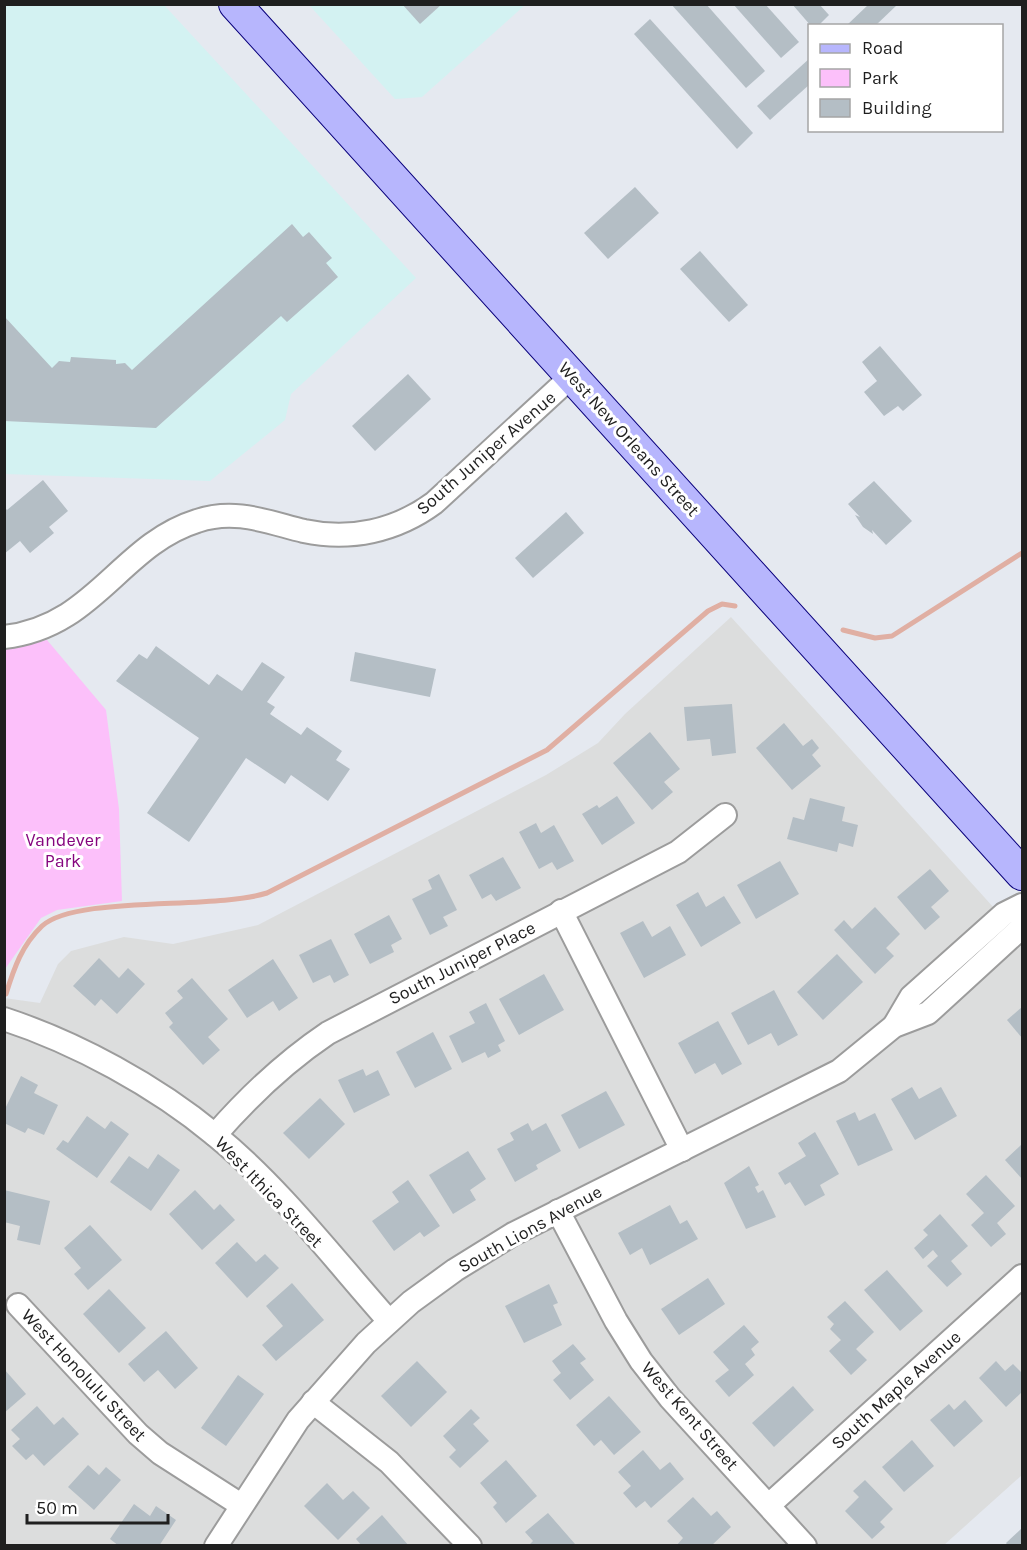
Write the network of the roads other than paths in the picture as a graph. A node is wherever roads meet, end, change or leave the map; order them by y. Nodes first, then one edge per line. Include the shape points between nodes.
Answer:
1 (235, 4) edge
2 (572, 376) junction
3 (4, 637) edge
4 (725, 815) dead end
5 (1023, 874) edge
6 (1023, 905) edge
7 (561, 911) junction
8 (1023, 927) edge
9 (4, 1020) edge
10 (894, 1026) junction
11 (215, 1135) junction
12 (682, 1150) junction
13 (558, 1211) junction
14 (1023, 1276) edge
15 (18, 1305) dead end
16 (389, 1321) junction
17 (313, 1402) junction
18 (241, 1505) junction
19 (769, 1505) junction
20 (216, 1545) edge
21 (470, 1545) edge
22 (805, 1545) edge

1 - 2 main road, West New Orleans Street
2 - 3 street, South Juniper Avenue via 434,503 411,518 387,529 342,536 304,531 248,516 198,520 174,530 145,550 54,625
2 - 5 main road, West New Orleans Street
4 - 7 street, South Juniper Place via 678,852
6 - 10 street, South Lions Avenue via 1004,914 911,997
7 - 11 street, South Juniper Place via 320,1039 270,1077
7 - 12 street
8 - 10 street, South Lions Avenue via 928,1013
9 - 11 street, West Ithica Street via 41,1031 101,1062 166,1098
10 - 12 street, South Lions Avenue via 839,1071
11 - 16 street, West Ithica Street via 284,1202
12 - 13 street, South Lions Avenue
13 - 16 street, South Lions Avenue via 455,1270
13 - 19 street, West Kent Street via 641,1361
14 - 19 street, South Maple Avenue
15 - 18 street, West Honolulu Street via 138,1434 160,1453
16 - 17 street, South Lions Avenue
17 - 18 street, South Lions Avenue
17 - 21 street via 389,1462
18 - 20 street, South Lions Avenue
19 - 22 street, West Kent Street

